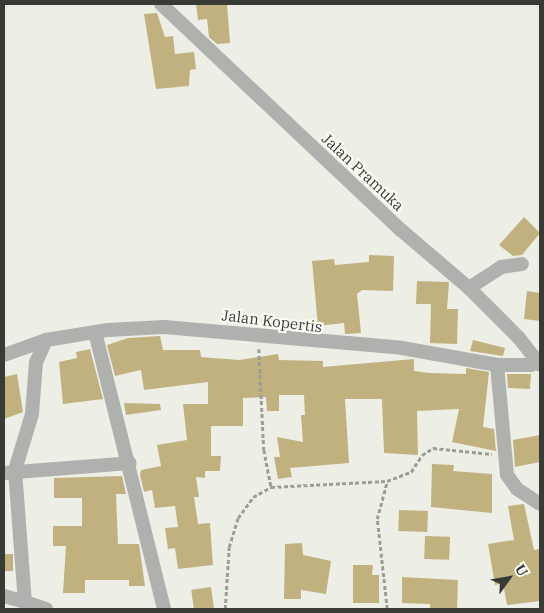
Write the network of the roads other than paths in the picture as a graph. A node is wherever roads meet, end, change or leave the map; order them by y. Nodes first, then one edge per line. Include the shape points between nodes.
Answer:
1 (161, 4) edge
2 (522, 264) dead end
3 (469, 288) junction
4 (95, 332) junction
5 (46, 340) junction
6 (4, 355) edge
7 (539, 361) edge
8 (497, 365) junction
9 (130, 463) junction
10 (9, 471) edge
11 (540, 504) edge
12 (4, 596) edge
13 (26, 602) junction
14 (46, 609) edge
15 (164, 609) edge

1 - 3 street, Jalan Pramuka via 400,230
2 - 3 street via 501,267
3 - 7 street, Jalan Pramuka
4 - 5 street, Jalan Kopertis
4 - 8 street, Jalan Kopertis via 194,328 258,337 402,348
4 - 9 street
5 - 6 street, Jalan Kopertis
5 - 10 street via 36,362 29,428
7 - 8 street, Jalan Kopertis via 526,366
8 - 11 street via 502,450 507,476 517,489
9 - 10 street
9 - 15 street
10 - 13 street
12 - 13 street
13 - 14 street

